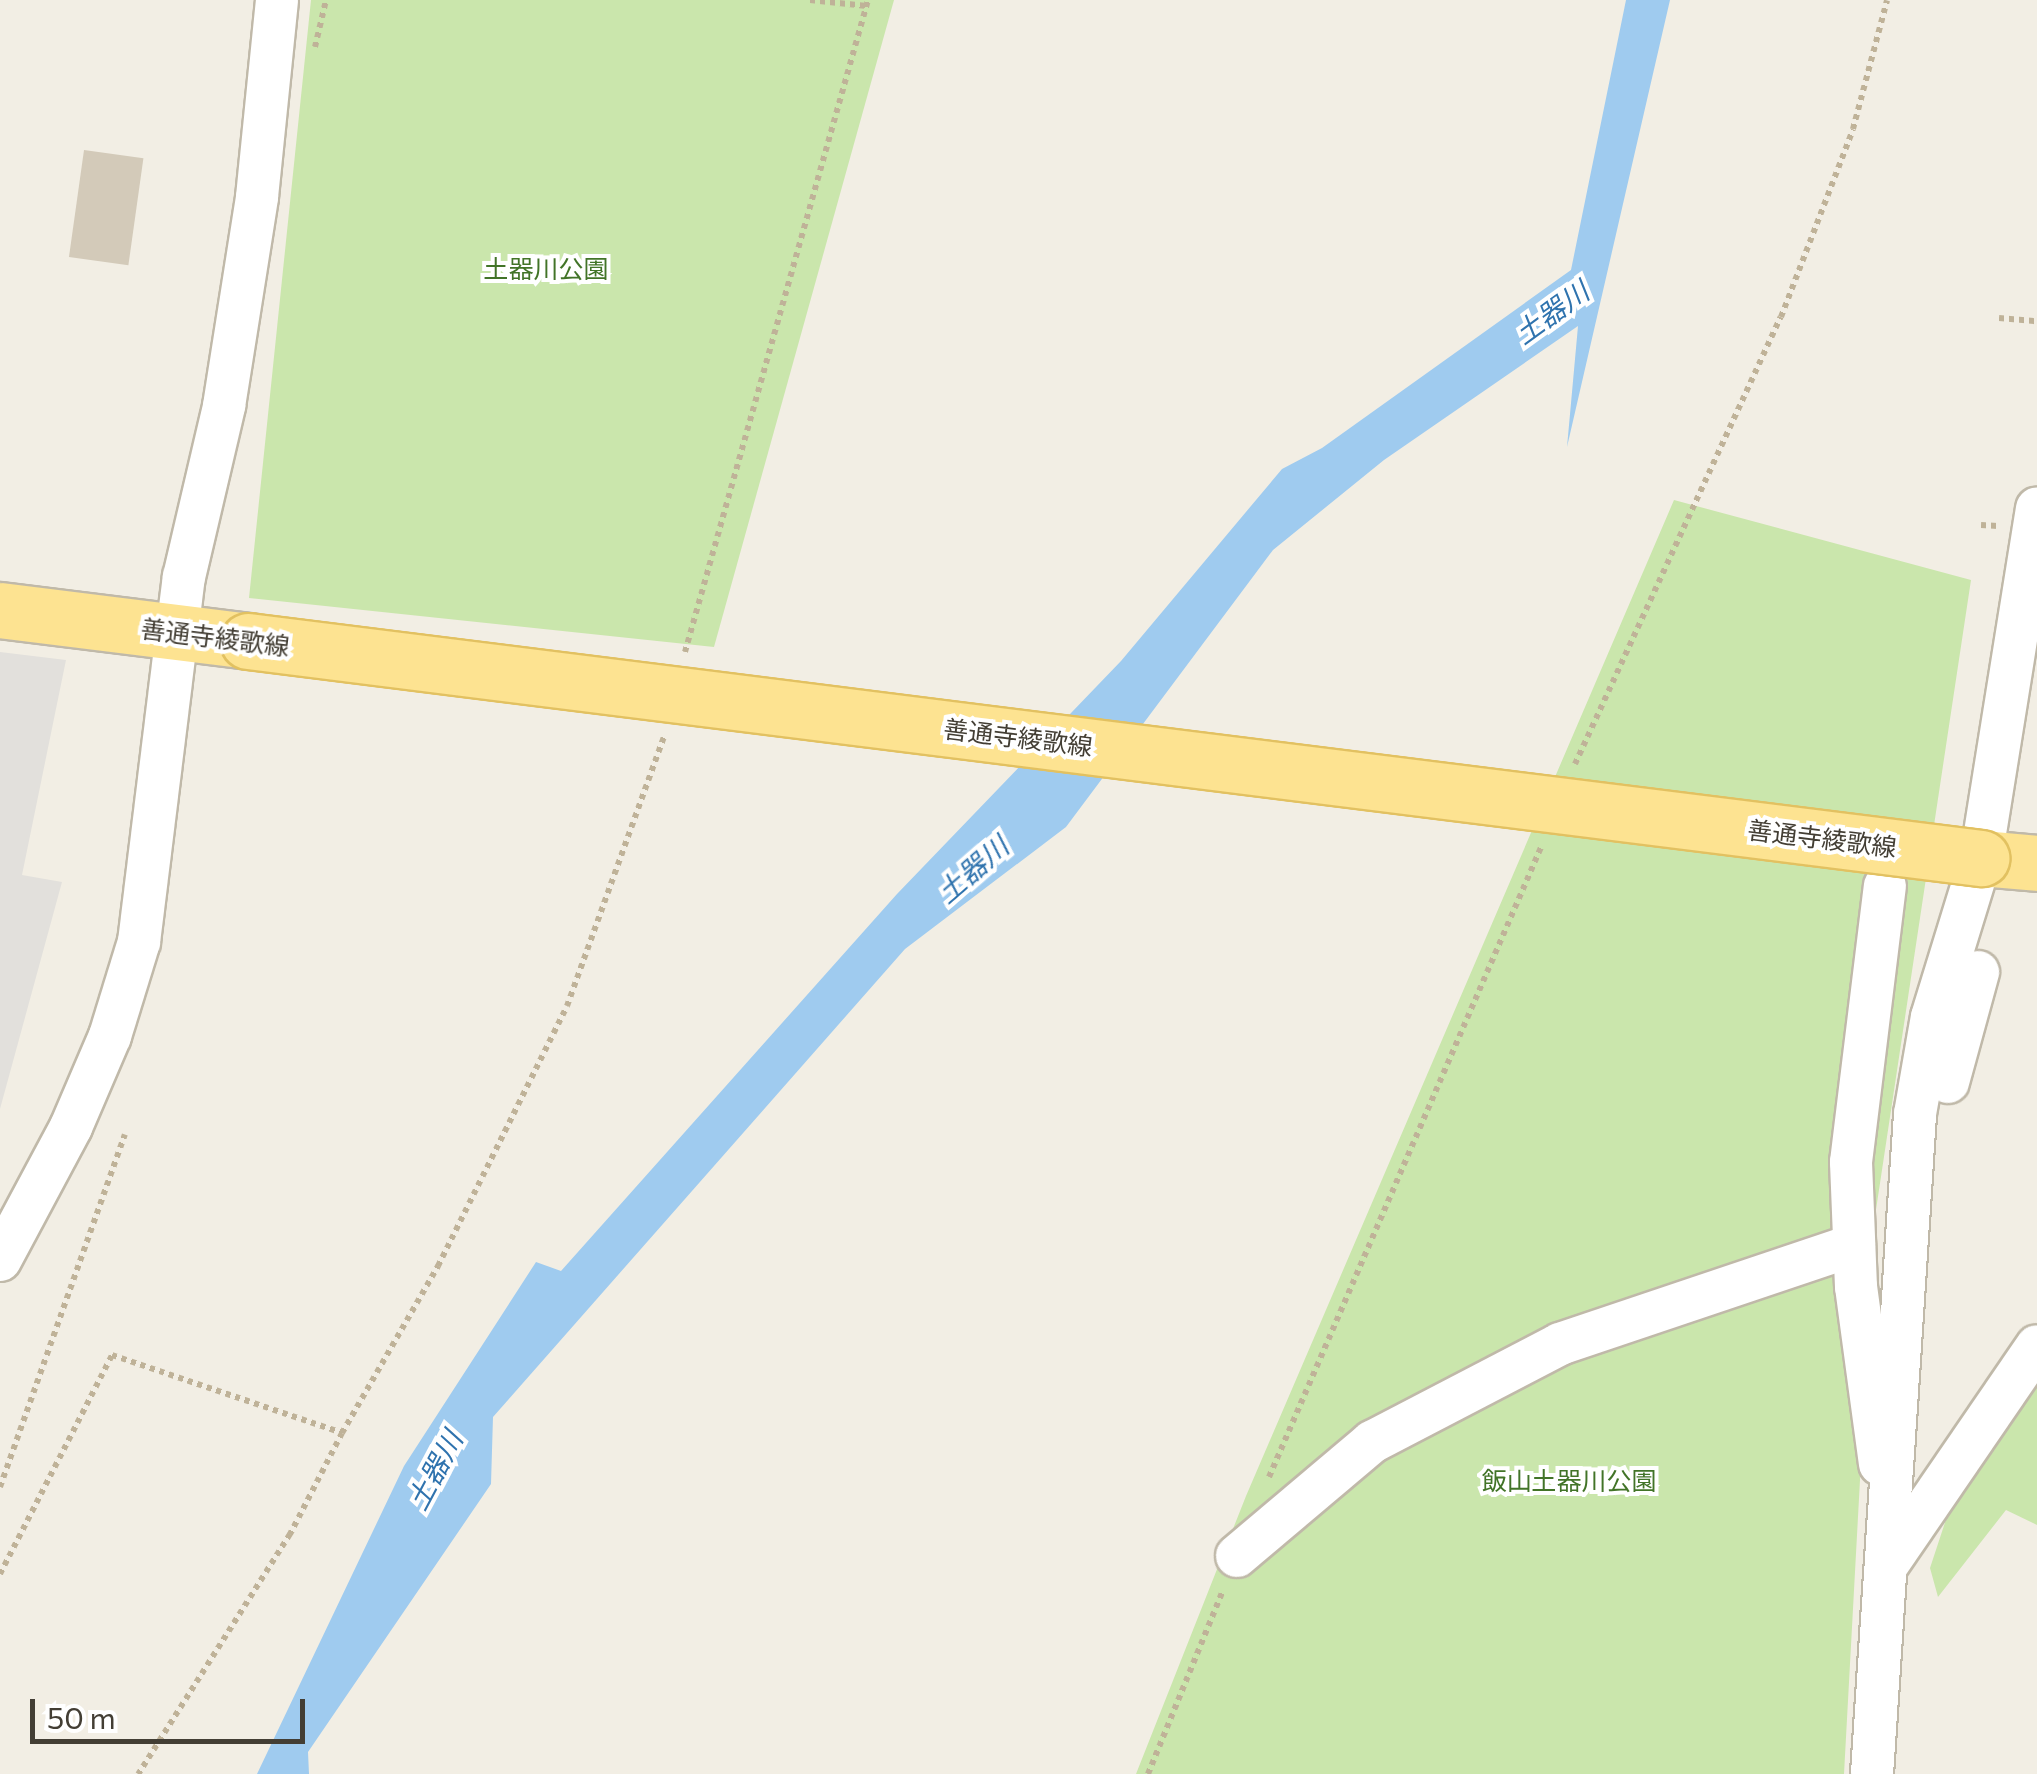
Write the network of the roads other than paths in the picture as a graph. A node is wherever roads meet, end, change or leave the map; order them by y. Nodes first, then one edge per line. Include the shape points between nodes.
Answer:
1 (277, 0) edge
2 (2035, 529) edge
3 (0, 610) edge
4 (176, 632) junction
5 (1982, 858) junction
6 (2037, 864) edge
7 (1885, 886) dead end
8 (1978, 972) dead end
9 (1854, 1245) junction
10 (0, 1260) edge
11 (2037, 1346) edge
12 (1890, 1509) junction
13 (1237, 1556) road end
14 (1887, 1565) junction
15 (1872, 1774) edge

1 - 4 street via 257,197 224,406
2 - 5 street
3 - 4 main road, 善通寺綾歌線
4 - 5 main road, 善通寺綾歌線, bridge
4 - 10 street via 139,942 110,1036 71,1127
5 - 6 main road, 善通寺綾歌線
5 - 12 street via 1932,1018 1915,1114
7 - 9 street via 1851,1162
8 - 12 street via 1952,1049 1934,1172 1913,1461
9 - 12 street via 1869,1416
9 - 13 street via 1560,1344 1372,1442
11 - 14 street
12 - 14 street
14 - 15 street

